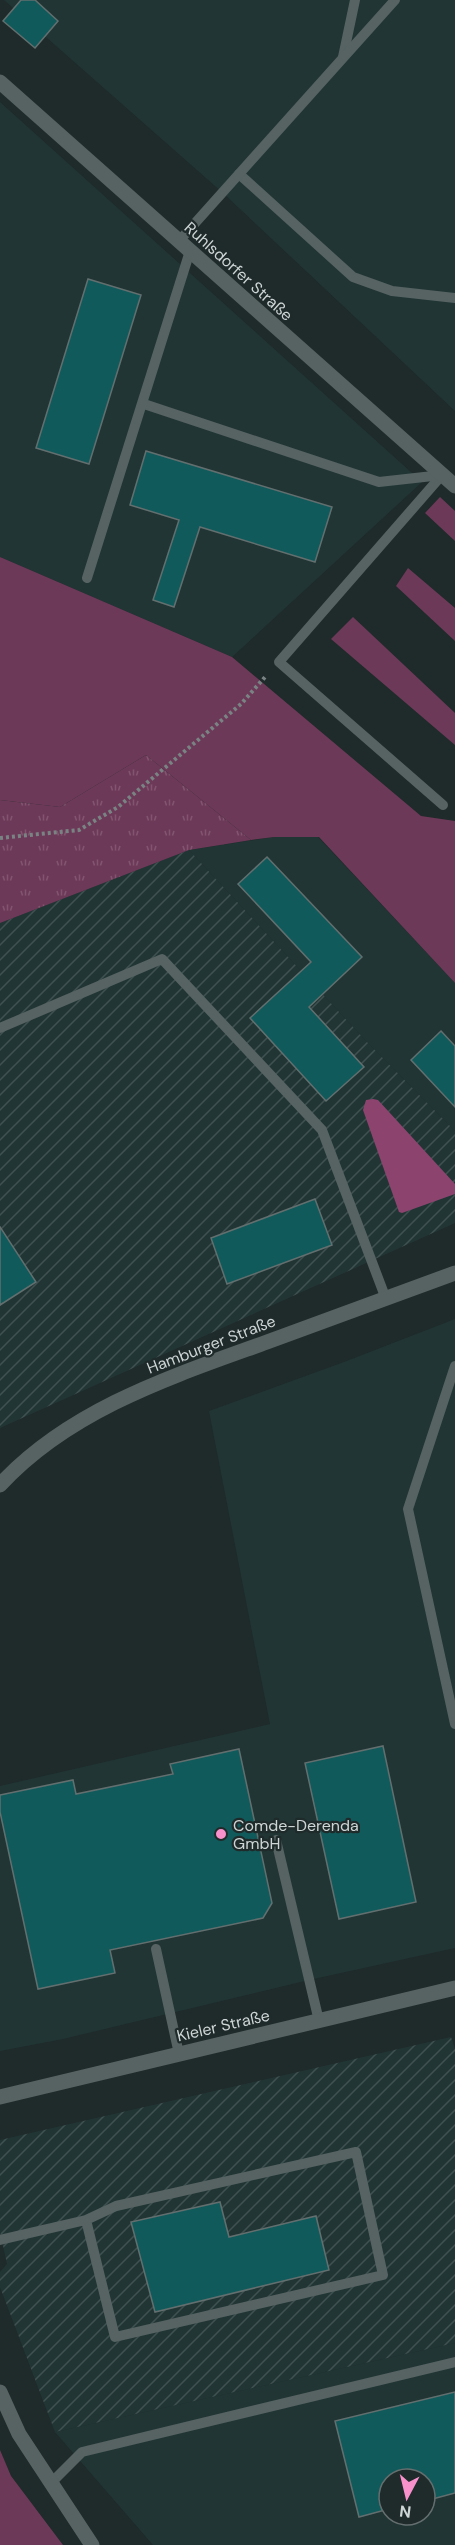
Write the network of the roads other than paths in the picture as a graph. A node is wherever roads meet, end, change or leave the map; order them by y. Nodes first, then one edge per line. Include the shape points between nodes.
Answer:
1 (355, 0) edge
2 (395, 0) edge
3 (343, 58) junction
4 (0, 82) edge
5 (239, 174) junction
6 (185, 246) junction
7 (455, 298) edge
8 (144, 404) junction
9 (442, 475) junction
10 (455, 486) edge
11 (87, 578) dead end
12 (443, 805) dead end
13 (0, 1028) edge
14 (455, 1273) edge
15 (387, 1299) junction
16 (455, 1366) edge
17 (1, 1481) edge
18 (455, 1724) edge
19 (276, 1840) dead end
20 (156, 1949) dead end
21 (455, 1988) edge
22 (319, 2021) junction
23 (179, 2054) junction
24 (0, 2097) edge
25 (86, 2220) junction
26 (0, 2240) edge
27 (455, 2362) edge
28 (0, 2392) edge
29 (50, 2484) junction
30 (92, 2545) edge

1 - 3 lane
2 - 3 lane
3 - 5 lane
4 - 6 street, Ruhlsdorfer Straße
5 - 6 lane
5 - 7 lane via 353,278 392,291
6 - 8 lane
6 - 9 street, Ruhlsdorfer Straße
8 - 9 lane via 379,482
8 - 11 lane
9 - 10 street, Ruhlsdorfer Straße
9 - 12 lane via 279,662
13 - 15 lane via 162,959 322,1130
14 - 15 street, Hamburger Straße
15 - 17 street, Hamburger Straße via 162,1380 89,1416
16 - 18 lane via 408,1509
19 - 22 lane
20 - 23 lane
21 - 22 street, Kieler Straße
22 - 23 street, Kieler Straße
23 - 24 street, Kieler Straße
25 - 25 lane via 116,2206 356,2152 383,2275 115,2337
25 - 26 lane
27 - 29 lane via 82,2452
28 - 29 street via 19,2434
29 - 30 street

